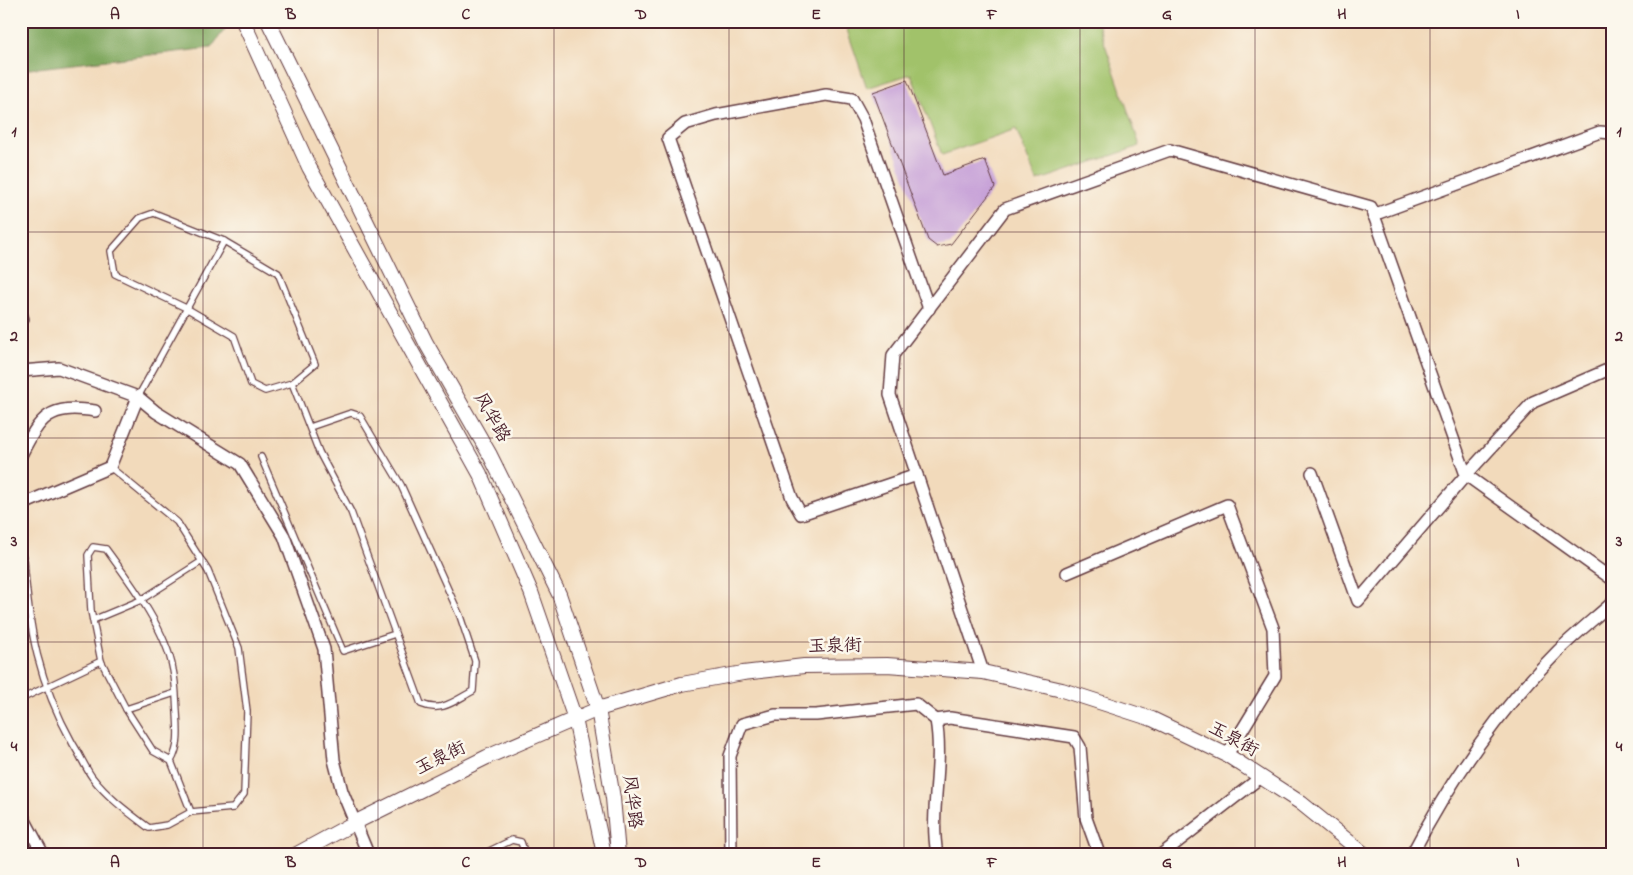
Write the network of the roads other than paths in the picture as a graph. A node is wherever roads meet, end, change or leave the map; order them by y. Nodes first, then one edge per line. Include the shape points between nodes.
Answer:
1 (244, 24) edge
2 (271, 26) edge
3 (1612, 133) edge
4 (1373, 215) junction
5 (224, 241) junction
6 (21, 304) edge
7 (186, 308) junction
8 (929, 309) junction
9 (21, 329) edge
10 (1612, 368) edge
11 (21, 371) edge
12 (292, 383) junction
13 (138, 397) junction
14 (95, 411) dead end
15 (310, 427) junction
16 (21, 455) edge
17 (261, 457) dead end
18 (110, 467) junction
19 (1312, 473) dead end
20 (917, 475) junction
21 (1466, 475) junction
22 (21, 505) edge
23 (21, 553) edge
24 (202, 562) junction
25 (1067, 573) dead end
26 (1612, 579) edge
27 (141, 600) junction
28 (1612, 603) edge
29 (93, 620) junction
30 (395, 634) junction
31 (101, 661) junction
32 (983, 672) junction
33 (46, 687) junction
34 (175, 693) junction
35 (21, 699) edge
36 (126, 708) junction
37 (598, 709) junction
38 (576, 719) junction
39 (936, 720) junction
40 (1227, 755) junction
41 (171, 761) junction
42 (1261, 778) junction
43 (190, 812) junction
44 (23, 820) edge
45 (356, 822) junction
46 (43, 854) edge
47 (297, 854) edge
48 (368, 854) edge
49 (483, 854) edge
50 (525, 854) edge
51 (604, 854) edge
52 (618, 854) edge
53 (731, 854) edge
54 (937, 854) edge
55 (1098, 854) edge
56 (1162, 854) edge
57 (1364, 854) edge
58 (1412, 854) edge

1 - 38 street via 309,167 480,474 531,592
2 - 37 street, 风华路 via 426,343 490,455 559,594
3 - 4 street via 1600,132
4 - 8 street via 1370,207 1170,150 1005,210
4 - 21 street
5 - 7 lane
5 - 7 lane via 154,213 140,218 111,251 115,274
5 - 12 lane via 278,273 315,364
6 - 9 lane via 26,319
7 - 12 lane via 234,336 251,384 265,390
7 - 13 lane
8 - 20 street via 893,355 890,395
8 - 20 street via 863,119 852,99 826,95 716,115 685,124 668,138 789,488 801,514
10 - 21 street via 1533,402
11 - 13 street via 59,368
12 - 15 lane
13 - 18 street
13 - 45 street via 156,412 240,464 284,536 324,649 334,760 342,791
14 - 16 street via 74,408 57,411 37,424
15 - 30 lane via 319,452 351,512
15 - 30 lane via 351,413 360,416 401,485 460,616 475,661 473,691 445,706 433,709 422,704
17 - 30 lane via 343,651
18 - 22 street
18 - 24 lane via 177,522
19 - 21 street via 1358,601
20 - 32 street
21 - 26 street
23 - 33 lane via 31,633
24 - 27 lane
24 - 43 lane via 239,648 247,711 244,794 233,808
25 - 40 street via 1227,505 1273,628 1274,676
27 - 29 lane
27 - 29 lane via 106,549 93,547 88,556
27 - 34 lane via 164,643 173,669
28 - 58 street via 1558,651 1496,722 1439,802
29 - 31 lane
31 - 33 lane
31 - 36 lane
32 - 37 street, 玉泉街 via 887,665 804,666 682,684
32 - 40 street, 玉泉街 via 1062,690 1152,718
33 - 35 lane
33 - 43 lane via 92,778 125,810 149,828 167,825
34 - 36 lane
34 - 41 lane via 178,750
36 - 41 lane via 154,751
37 - 38 street, 玉泉街
37 - 52 street, 风华路 via 613,798
38 - 45 street, 玉泉街 via 487,757
38 - 51 street
39 - 53 street via 916,704 816,715 775,715 742,724 730,756
39 - 54 street via 940,744 934,837
39 - 55 street via 950,718 1074,737 1080,747 1086,818
40 - 42 street, 玉泉街
41 - 43 lane
42 - 56 street
42 - 57 street, 玉泉街 via 1301,803
44 - 46 street
45 - 47 street, 玉泉街
45 - 48 street
49 - 50 lane via 512,840 521,842

